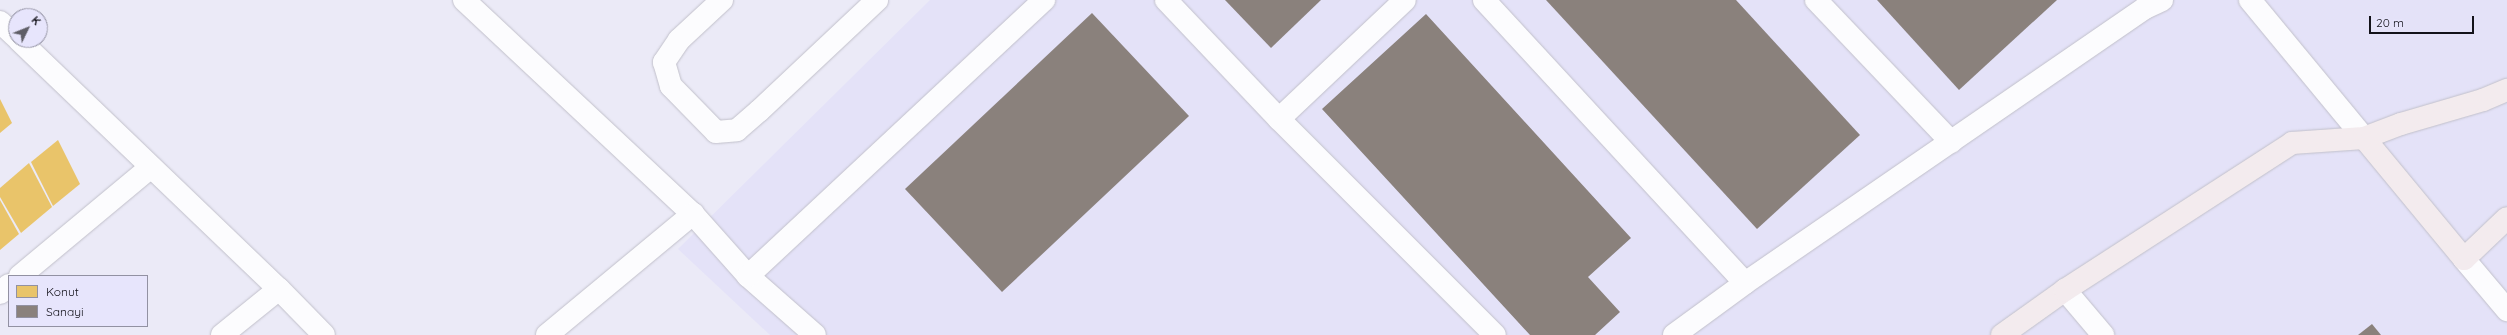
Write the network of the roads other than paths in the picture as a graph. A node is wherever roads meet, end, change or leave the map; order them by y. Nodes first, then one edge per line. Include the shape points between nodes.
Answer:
1 (464, 0) edge
2 (722, 0) edge
3 (876, 0) edge
4 (1044, 0) edge
5 (1166, 0) edge
6 (1405, 0) edge
7 (1484, 0) edge
8 (1816, 0) edge
9 (2162, 0) edge
10 (2250, 0) edge
11 (0, 22) edge
12 (8, 30) edge
13 (27, 48) edge
14 (2507, 90) edge
15 (1278, 119) junction
16 (2364, 138) junction
17 (1950, 142) junction
18 (151, 167) junction
19 (693, 214) junction
20 (2507, 218) edge
21 (2464, 259) junction
22 (21, 275) edge
23 (748, 276) junction
24 (1745, 283) junction
25 (8, 286) edge
26 (279, 289) junction
27 (2065, 290) junction
28 (0, 293) edge
29 (2507, 310) edge
30 (222, 335) edge
31 (324, 335) edge
32 (546, 335) edge
33 (815, 335) edge
34 (1495, 335) edge
35 (1674, 335) edge
36 (2002, 335) edge
37 (2103, 335) edge

1 - 19 street
2 - 3 street via 679,40 664,62 671,86 716,132 737,130
4 - 23 street
5 - 15 street
6 - 15 street
7 - 24 street
8 - 17 street
9 - 17 street via 2145,8
10 - 16 street
11 - 12 street
13 - 18 street
14 - 16 main road
15 - 34 street
16 - 21 main road
16 - 27 main road via 2292,143
17 - 24 street
18 - 22 street
18 - 26 street
19 - 23 street
19 - 32 street
20 - 21 main road
21 - 29 street
23 - 33 street
24 - 35 street
25 - 28 street
26 - 30 street
26 - 31 street
27 - 36 main road
27 - 37 street

